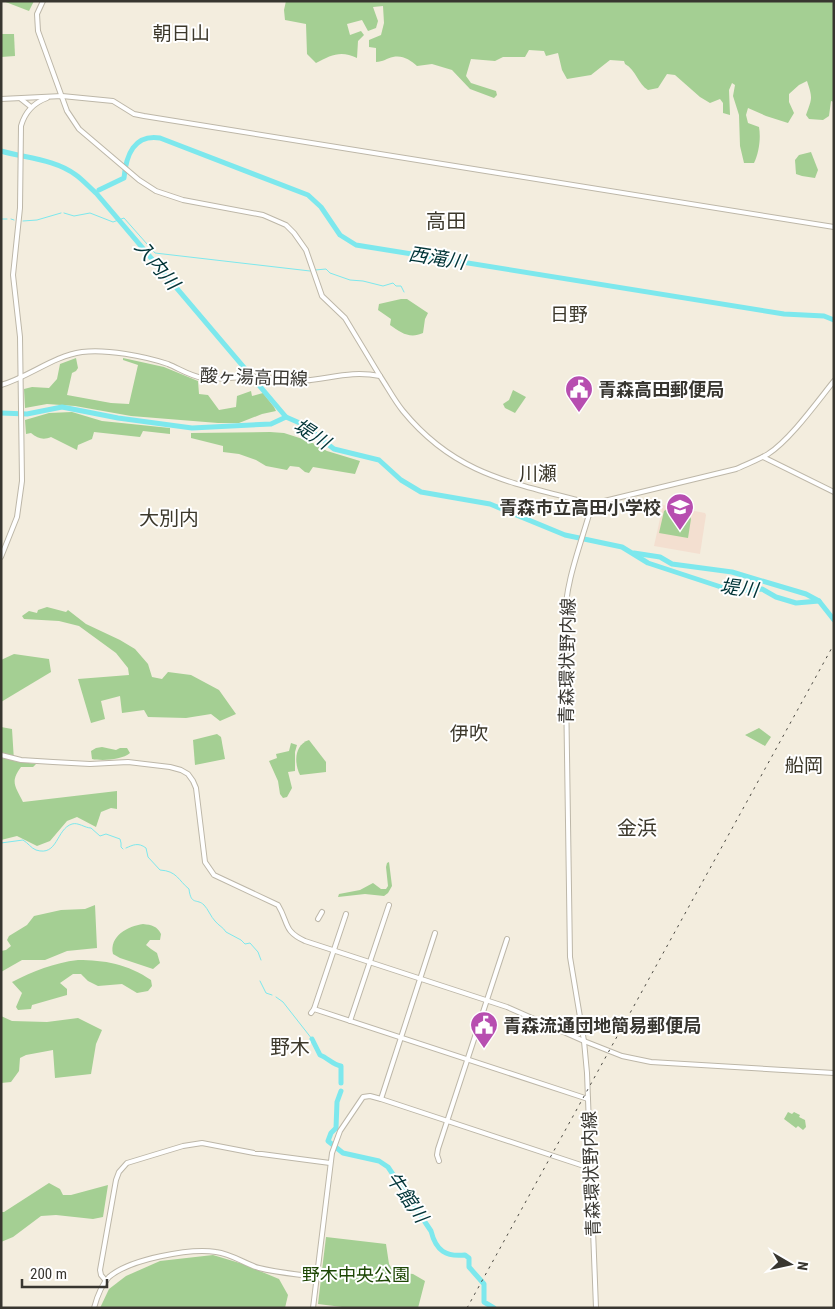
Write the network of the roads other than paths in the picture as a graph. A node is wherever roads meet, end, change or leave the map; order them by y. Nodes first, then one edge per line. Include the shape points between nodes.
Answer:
1 (42, 1) edge
2 (62, 96) junction
3 (52, 97) junction
4 (18, 98) junction
5 (1, 99) edge
6 (31, 107) junction
7 (834, 227) edge
8 (380, 376) junction
9 (20, 379) junction
10 (834, 382) edge
11 (1, 384) edge
12 (763, 456) junction
13 (834, 492) edge
14 (592, 504) junction
15 (1, 557) edge
16 (1, 755) edge
17 (389, 905) dead end
18 (322, 912) dead end
19 (346, 914) dead end
20 (318, 919) dead end
21 (435, 932) dead end
22 (507, 939) dead end
23 (333, 950) junction
24 (370, 962) junction
25 (420, 979) junction
26 (487, 1001) junction
27 (350, 1022) junction
28 (401, 1038) junction
29 (584, 1041) junction
30 (468, 1060) junction
31 (834, 1073) edge
32 (381, 1099) junction
33 (588, 1099) junction
34 (448, 1121) junction
35 (439, 1161) dead end
36 (330, 1163) junction
37 (590, 1168) junction
38 (317, 1277) junction
39 (106, 1281) junction
40 (94, 1308) edge
41 (313, 1308) edge
42 (596, 1308) edge

1 - 2 street via 37,14 37,28
2 - 3 street
2 - 7 street via 113,102 144,116
2 - 8 street via 79,129 148,187 192,202 263,214 294,233 306,250 322,296 345,318
3 - 4 street
3 - 6 street
4 - 5 street
4 - 6 street
6 - 9 street via 21,126 20,208 13,281 20,337
8 - 9 street, 酸ヶ湯高田線 via 346,374 296,382 258,377 206,378 167,364 96,351 66,355
8 - 14 street via 413,423 460,460 510,483
9 - 11 street, 酸ヶ湯高田線
9 - 15 street via 20,504
10 - 12 street via 781,443
12 - 13 street
12 - 14 street via 736,469
14 - 29 street, 青森環状野内線 via 565,608 570,957
16 - 23 street via 31,761 82,764 128,762 184,771 196,788 204,856 211,872 278,905 293,935
17 - 24 street
18 - 20 street
19 - 23 street
21 - 25 street
22 - 26 street
23 - 24 street
23 - 27 street via 313,1011
24 - 25 street
24 - 27 street
25 - 26 street
25 - 28 street
26 - 29 street via 521,1012
26 - 30 street
27 - 28 street
28 - 30 street
28 - 32 street
29 - 31 street via 622,1056 651,1062
29 - 33 street, 青森環状野内線
30 - 33 street
30 - 34 street
32 - 34 street
32 - 36 street via 368,1096 360,1100 344,1124
33 - 37 street, 青森環状野内線
34 - 35 street via 438,1150
34 - 37 street
36 - 38 street
36 - 39 street via 202,1143 127,1163 116,1180 100,1270
37 - 42 street, 青森環状野内線
38 - 39 street via 257,1268 229,1255 206,1250 134,1263
38 - 41 street
39 - 40 street

